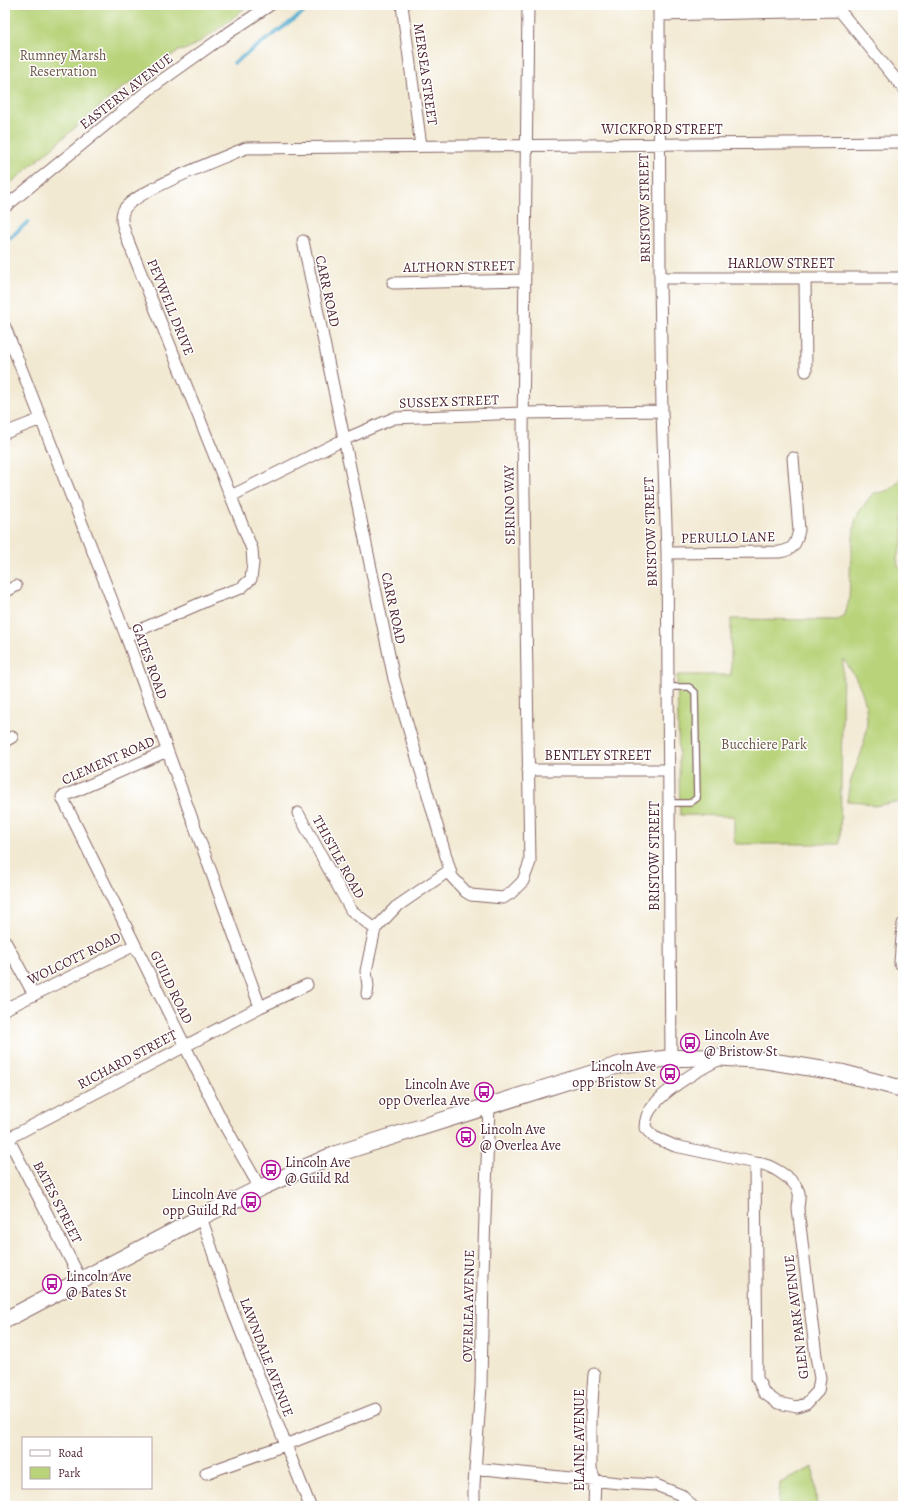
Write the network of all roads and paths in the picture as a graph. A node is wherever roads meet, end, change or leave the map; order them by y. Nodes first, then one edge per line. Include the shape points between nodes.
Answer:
1 (270, 5) edge
2 (402, 5) edge
3 (528, 5) edge
4 (659, 10) edge
5 (903, 88) edge
6 (903, 142) edge
7 (658, 144) junction
8 (421, 146) junction
9 (526, 146) junction
10 (5, 207) edge
11 (303, 241) dead end
12 (660, 278) junction
13 (805, 278) junction
14 (903, 278) edge
15 (525, 280) junction
16 (393, 282) dead end
17 (5, 327) edge
18 (806, 371) dead end
19 (662, 411) junction
20 (523, 413) junction
21 (41, 419) junction
22 (5, 433) edge
23 (344, 440) junction
24 (793, 458) dead end
25 (231, 496) junction
26 (667, 553) junction
27 (16, 586) dead end
28 (5, 592) edge
29 (126, 636) junction
30 (668, 687) junction
31 (167, 751) junction
32 (528, 770) junction
33 (668, 770) junction
34 (62, 797) joint
35 (668, 803) junction
36 (298, 813) dead end
37 (529, 865) joint
38 (450, 870) junction
39 (903, 924) edge
40 (375, 929) junction
41 (5, 941) edge
42 (135, 945) junction
43 (901, 963) edge
44 (307, 985) dead end
45 (367, 994) dead end
46 (34, 995) junction
47 (260, 1006) junction
48 (5, 1009) edge
49 (185, 1046) junction
50 (671, 1058) junction
51 (721, 1058) junction
52 (903, 1089) edge
53 (489, 1106) junction
54 (7, 1139) edge
55 (755, 1163) junction
56 (260, 1188) junction
57 (201, 1217) junction
58 (81, 1280) junction
59 (5, 1320) edge
60 (594, 1374) dead end
61 (376, 1409) dead end
62 (285, 1445) junction
63 (475, 1468) junction
64 (206, 1473) dead end
65 (596, 1480) junction
66 (310, 1506) edge
67 (474, 1506) edge
68 (594, 1506) edge
69 (692, 1506) edge

1 - 10 street, EASTERN AVENUE via 151,88
2 - 8 street, MERSEA STREET
3 - 9 street, SERINO WAY
4 - 5 street via 840,11
4 - 7 street, BRISTOW STREET
6 - 7 street, WICKFORD STREET
7 - 9 street, WICKFORD STREET
7 - 12 street, BRISTOW STREET
8 - 9 street, WICKFORD STREET
8 - 25 street, PEVWELL DRIVE via 246,148 149,190 125,208 122,220 128,241
9 - 15 street, SERINO WAY
11 - 23 street, CARR ROAD
12 - 13 street, HARLOW STREET
12 - 19 street, BRISTOW STREET
13 - 14 street, HARLOW STREET
13 - 18 street
15 - 16 street, ALTHORN STREET
15 - 20 street, SERINO WAY
17 - 21 street, GATES ROAD
19 - 20 street, SUSSEX STREET
19 - 26 street, BRISTOW STREET
20 - 23 street, SUSSEX STREET via 394,418
20 - 32 street, SERINO WAY
21 - 22 street
21 - 29 street, GATES ROAD
23 - 25 street, SUSSEX STREET
23 - 38 street, CARR ROAD via 394,679
24 - 26 street, PERULLO LANE via 799,530 792,548 779,552
25 - 29 street, PEVWELL DRIVE via 252,549 251,578 241,588
26 - 30 street, BRISTOW STREET
27 - 28 street
29 - 31 street, GATES ROAD
30 - 33 street, BRISTOW STREET
30 - 35 lane via 689,687 695,692 697,798 690,803
31 - 34 street, CLEMENT ROAD
31 - 47 street, GATES ROAD
32 - 33 street, BENTLEY STREET
32 - 37 street, SERINO WAY
33 - 35 street, BRISTOW STREET
34 - 42 street, GUILD ROAD
35 - 50 street, BRISTOW STREET
36 - 40 street, THISTLE ROAD via 350,910
37 - 38 street, CARR ROAD via 523,881 503,898 471,895 452,877
38 - 40 street via 396,907
39 - 43 street
40 - 45 street via 366,970
41 - 46 street
42 - 46 street, WOLCOTT ROAD
42 - 49 street, GUILD ROAD
44 - 47 street, RICHARD STREET
46 - 48 street, WOLCOTT ROAD
47 - 49 street, RICHARD STREET
49 - 54 street, RICHARD STREET
49 - 56 street, GUILD ROAD via 221,1119
50 - 51 main road
50 - 53 main road via 622,1064
51 - 52 main road via 763,1060 843,1073
51 - 55 street, GLEN PARK AVENUE via 697,1070 660,1098 646,1117 644,1128 654,1137 675,1146
53 - 56 main road via 333,1155
53 - 63 street, OVERLEA AVENUE via 481,1386
54 - 58 street, BATES STREET
55 - 55 street, GLEN PARK AVENUE via 763,1163 776,1169 790,1180 799,1192 798,1209 820,1378 818,1391 806,1404 797,1407 778,1403 764,1393 757,1378
56 - 57 main road
57 - 58 main road
57 - 62 street, LAWNDALE AVENUE via 232,1309
58 - 59 main road
60 - 65 street, ELAINE AVENUE via 591,1469
61 - 62 street
62 - 64 street
62 - 66 street, LAWNDALE AVENUE
63 - 65 street
63 - 67 street, OVERLEA AVENUE
65 - 68 street, ELAINE AVENUE
65 - 69 street via 656,1485 681,1495

